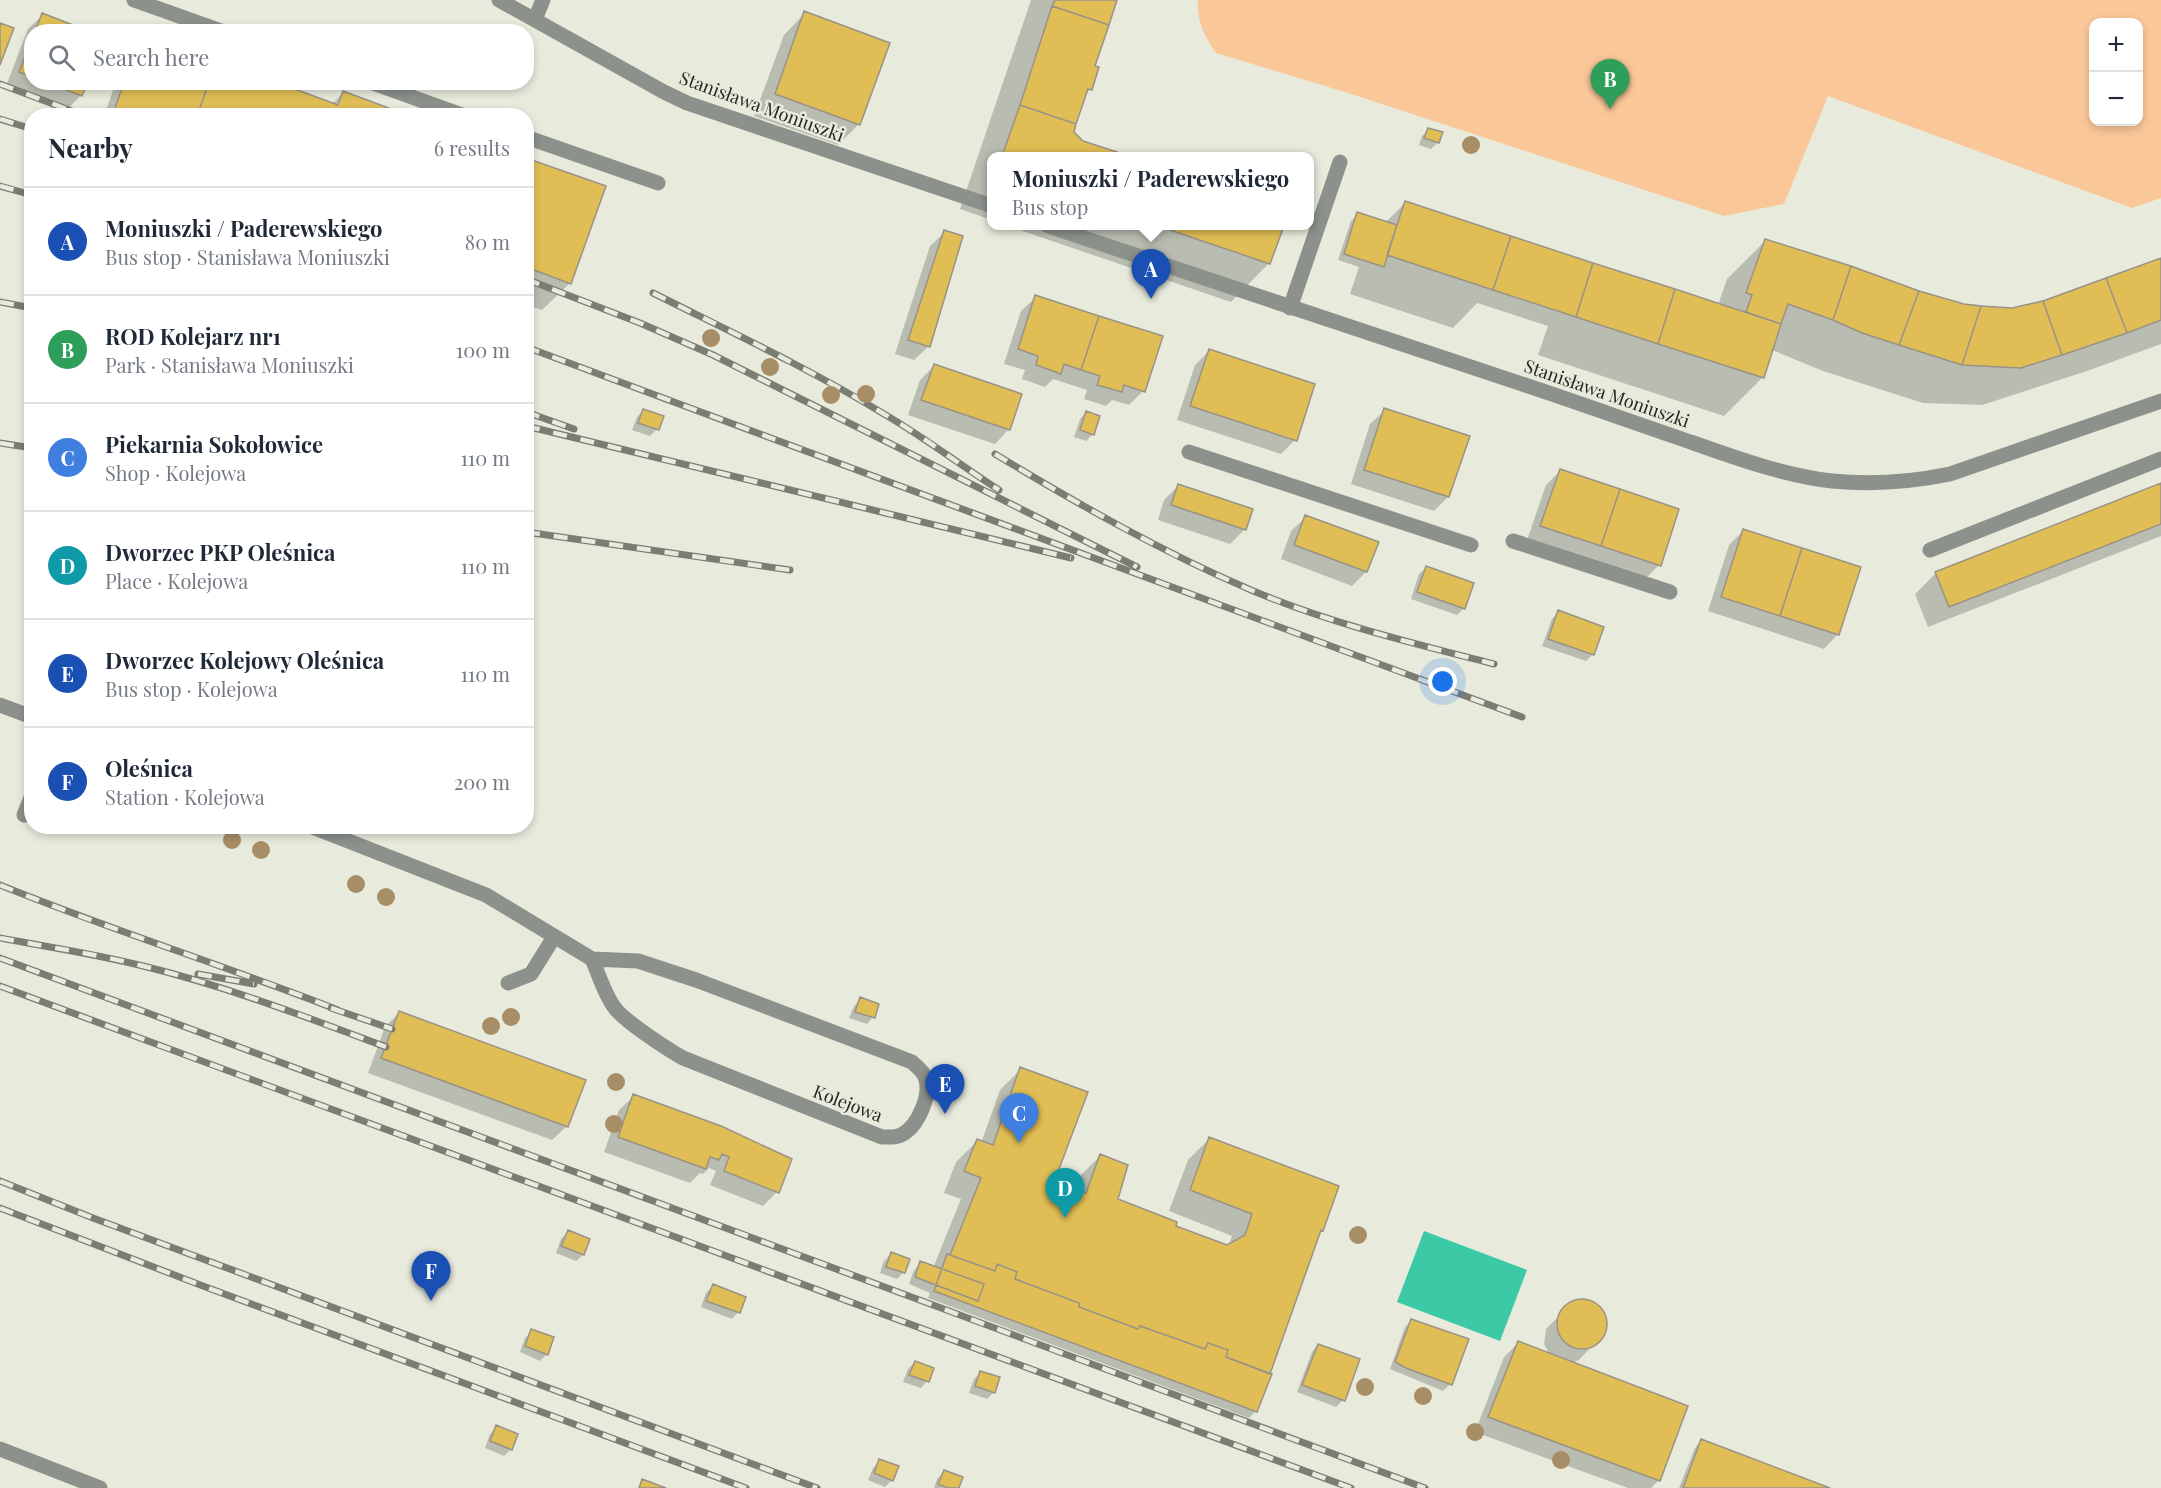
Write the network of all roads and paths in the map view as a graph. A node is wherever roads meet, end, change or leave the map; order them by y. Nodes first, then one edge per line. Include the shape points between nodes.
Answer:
1 (134, 0) edge
2 (499, 0) edge
3 (543, 0) edge
4 (535, 19) junction
5 (202, 24) edge
6 (392, 90) edge
7 (443, 108) edge
8 (534, 140) edge
9 (1340, 162) dead end
10 (658, 183) dead end
11 (987, 204) edge
12 (1063, 230) edge
13 (1290, 308) junction
14 (2161, 401) edge
15 (1189, 452) dead end
16 (2161, 459) edge
17 (1513, 541) dead end
18 (1471, 545) dead end
19 (1930, 550) dead end
20 (1670, 592) dead end
21 (0, 705) edge
22 (24, 714) edge
23 (330, 834) edge
24 (554, 936) junction
25 (592, 959) junction
26 (508, 983) dead end
27 (0, 1449) edge
28 (100, 1488) edge

1 - 5 street
2 - 4 street, Stanisława Moniuszki
3 - 4 street
4 - 11 street, Stanisława Moniuszki via 687,103
6 - 7 street
8 - 10 street
9 - 13 street
12 - 13 street, Stanisława Moniuszki
13 - 14 street, Stanisława Moniuszki via 1735,458 1832,480 1891,483 1950,474
15 - 18 street
16 - 19 street
17 - 20 street
21 - 22 street
23 - 24 street, Kolejowa via 486,895
24 - 25 street, Kolejowa
24 - 26 street via 531,974
25 - 25 street, Kolejowa via 616,1010 683,1058 882,1137 899,1137 911,1129 923,1105 927,1088 924,1074 912,1062 638,961
27 - 28 street

